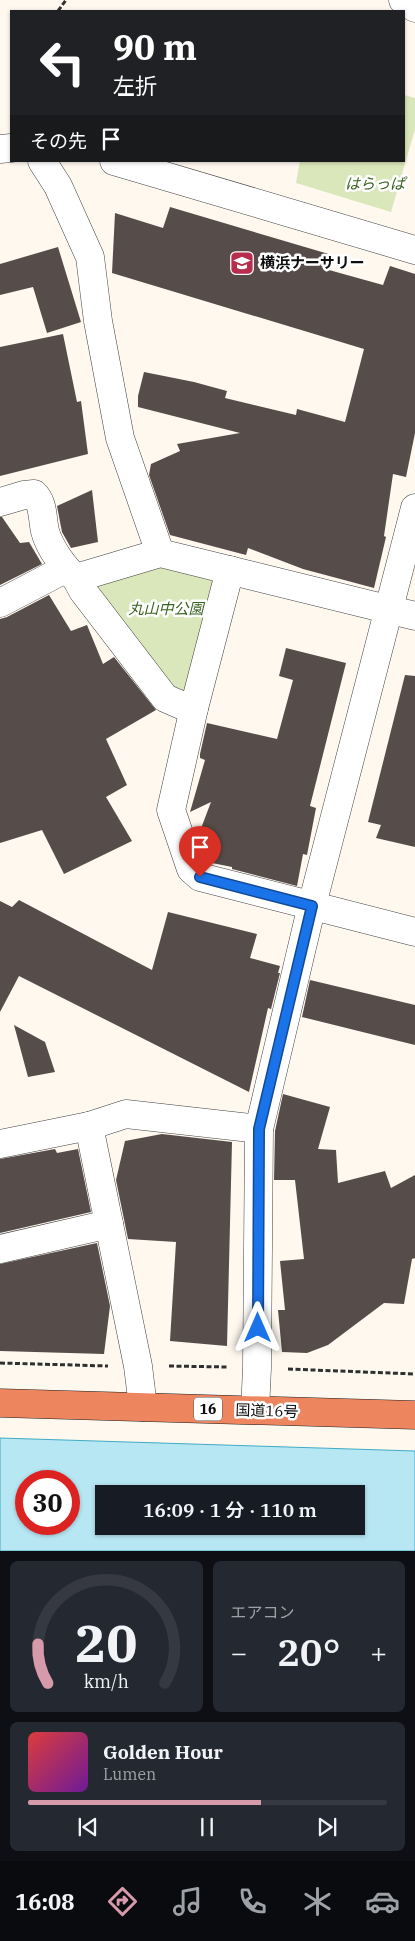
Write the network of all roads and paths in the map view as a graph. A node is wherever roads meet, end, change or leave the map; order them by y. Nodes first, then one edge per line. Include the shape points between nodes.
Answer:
1 (403, 0) edge
2 (415, 8) edge
3 (43, 162) edge
4 (117, 162) edge
5 (415, 250) edge
6 (0, 502) edge
7 (415, 508) edge
8 (160, 553) junction
9 (230, 570) junction
10 (70, 573) junction
11 (0, 603) edge
12 (389, 609) junction
13 (415, 616) edge
14 (194, 708) junction
15 (312, 906) junction
16 (415, 932) edge
17 (89, 1126) junction
18 (259, 1129) junction
19 (0, 1144) edge
20 (109, 1224) junction
21 (0, 1249) edge
22 (282, 1368) dead end
23 (415, 1374) edge
24 (0, 1403) edge
25 (143, 1407) junction
26 (255, 1410) junction
27 (415, 1415) edge

1 - 2 street
3 - 8 street via 58,186 90,256 98,321 120,438
4 - 5 street
6 - 10 street via 34,494 39,499 46,534
7 - 12 street
8 - 9 street
8 - 10 street
9 - 12 street
9 - 14 street
10 - 11 street
10 - 14 street via 165,698
12 - 13 street
12 - 15 street
14 - 15 street via 171,810 191,869 200,877
15 - 16 street
15 - 18 street
17 - 18 street via 126,1114
17 - 19 street
17 - 20 street
18 - 26 street
20 - 21 street
20 - 25 street via 138,1366
22 - 23 path
24 - 25 highway, 国道16号 / 16
25 - 26 highway, 国道16号 / 16
26 - 27 highway, 国道16号 / 16

